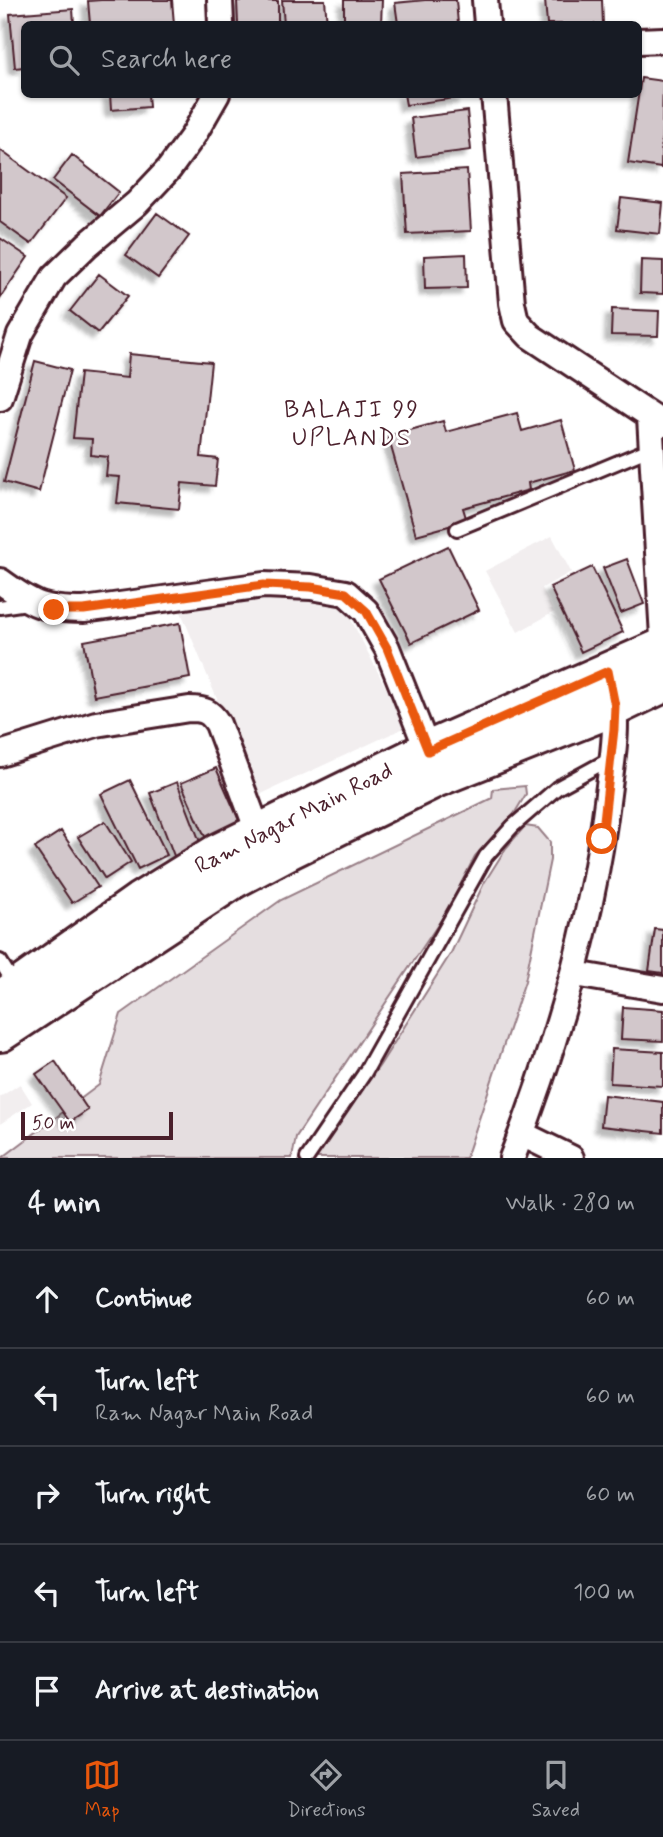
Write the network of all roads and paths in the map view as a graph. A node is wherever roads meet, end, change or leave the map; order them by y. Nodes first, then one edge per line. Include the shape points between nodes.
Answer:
1 (220, 0) edge
2 (485, 0) edge
3 (221, 21) edge
4 (487, 21) edge
5 (663, 40) edge
6 (642, 41) edge
7 (215, 98) edge
8 (494, 98) edge
9 (0, 398) edge
10 (657, 420) edge
11 (652, 447) junction
12 (457, 529) dead end
13 (0, 581) edge
14 (31, 603) junction
15 (0, 607) edge
16 (663, 637) edge
17 (663, 649) edge
18 (663, 683) edge
19 (612, 689) junction
20 (428, 751) junction
21 (0, 754) edge
22 (612, 757) junction
23 (258, 834) junction
24 (575, 974) junction
25 (6, 984) edge
26 (663, 989) edge
27 (0, 1032) edge
28 (522, 1134) junction
29 (307, 1158) edge
30 (512, 1158) edge
31 (571, 1158) edge

1 - 3 street
2 - 4 street
5 - 6 street
7 - 9 street via 169,169 54,277 20,335
8 - 10 street via 516,321 530,336
10 - 11 street
11 - 12 lane
11 - 16 street
13 - 14 street
14 - 15 lane
14 - 20 street via 54,610 84,610 264,585 346,593 366,611 387,648
17 - 19 main road
18 - 19 main road
19 - 20 main road, Ram Nagar Main Road
19 - 22 street
19 - 27 main road via 244,873
20 - 23 main road, Ram Nagar Main Road
21 - 23 street via 96,724 202,709 212,713 218,724
22 - 24 street via 602,839
22 - 29 lane via 557,789 486,856 365,1074
23 - 25 main road, Ram Nagar Main Road via 219,853
24 - 26 street
24 - 28 street
28 - 30 street
28 - 31 street

